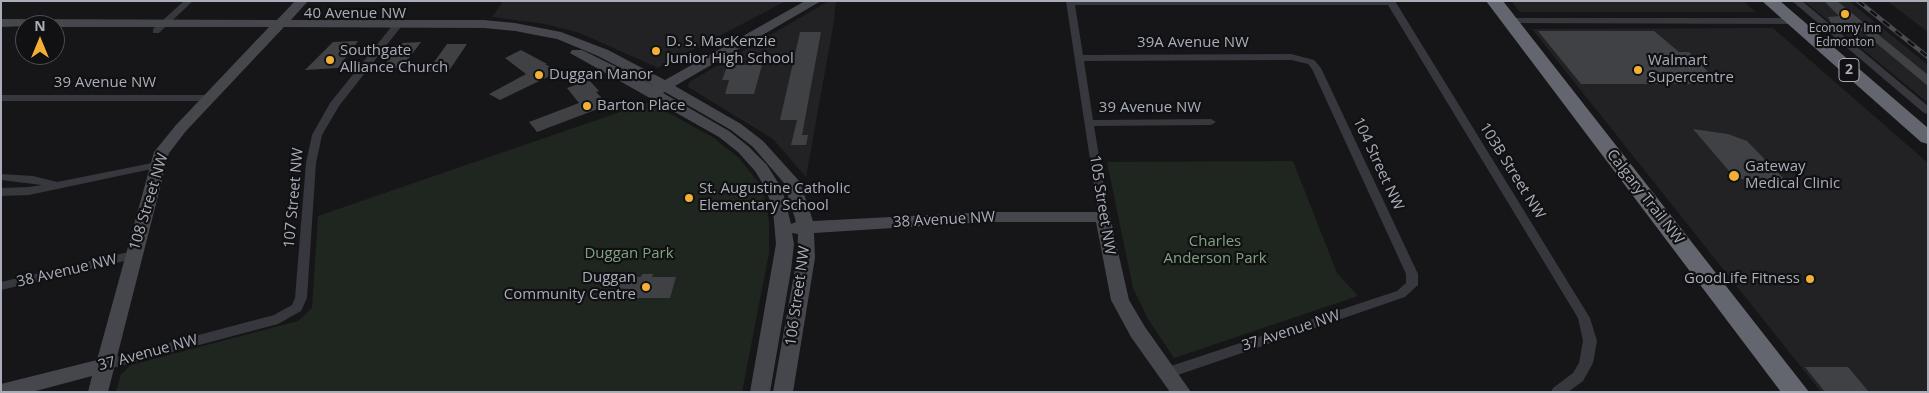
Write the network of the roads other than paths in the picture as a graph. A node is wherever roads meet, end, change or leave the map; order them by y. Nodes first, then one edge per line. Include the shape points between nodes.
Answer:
1 (189, 1) edge
2 (302, 1) edge
3 (796, 1) edge
4 (815, 1) edge
5 (1176, 1) edge
6 (1283, 1) edge
7 (1390, 1) edge
8 (1494, 1) edge
9 (1770, 1) edge
10 (1796, 1) edge
11 (1070, 2) edge
12 (1509, 21) junction
13 (1793, 21) junction
14 (1, 24) edge
15 (160, 27) junction
16 (278, 27) junction
17 (396, 27) junction
18 (1, 32) edge
19 (15, 32) edge
20 (65, 32) edge
21 (1078, 58) junction
22 (1307, 60) joint
23 (654, 86) junction
24 (1, 98) edge
25 (210, 98) junction
26 (1928, 111) edge
27 (1211, 122) dead end
28 (1089, 123) junction
29 (1928, 138) edge
30 (157, 165) junction
31 (1, 177) edge
32 (54, 185) junction
33 (1, 192) edge
34 (1103, 216) junction
35 (806, 227) junction
36 (784, 230) junction
37 (133, 256) junction
38 (1412, 285) joint
39 (1, 286) edge
40 (294, 312) joint
41 (105, 364) junction
42 (1167, 373) junction
43 (1, 392) edge
44 (98, 392) edge
45 (760, 392) edge
46 (783, 392) edge
47 (1181, 392) edge
48 (1558, 392) edge
49 (1796, 392) edge

1 - 15 street
2 - 16 street, 108 Street NW
3 - 23 street
4 - 23 street
5 - 6 street
5 - 11 street
6 - 7 street
7 - 48 street, 103B Street NW via 1580,310 1589,333 1586,363 1578,377
8 - 12 highway, Calgary Trail NW
9 - 13 highway, 2
10 - 26 street
11 - 21 street, 105 Street NW
12 - 13 street
12 - 49 highway, Calgary Trail NW
13 - 29 highway, 2
14 - 15 street, 40 Avenue NW
15 - 16 street, 40 Avenue NW
15 - 20 street, 40 Avenue NW
16 - 17 street, 40 Avenue NW
16 - 25 street, 108 Street NW
17 - 23 street, 40 Avenue NW via 475,31 536,39
17 - 40 street, 107 Street NW via 334,106 317,135 312,154 301,298
18 - 19 street
21 - 22 street, 39A Avenue NW via 1291,57
21 - 28 street, 105 Street NW
22 - 38 street, 104 Street NW via 1316,68 1410,269
23 - 35 street, 106 Street NW via 736,127 777,163 792,182
23 - 36 street, 106 Street NW via 743,149 761,168 778,199
24 - 25 street, 39 Avenue NW
25 - 30 street, 108 Street NW via 174,136
27 - 28 street, 39 Avenue NW
28 - 34 street, 105 Street NW
30 - 32 street
30 - 37 street, 108 Street NW
31 - 32 street via 39,180
32 - 33 street via 29,191
34 - 35 street, 38 Avenue NW via 989,217
34 - 42 street, 105 Street NW via 1120,300
35 - 36 street, 38 Avenue NW
35 - 46 street, 106 Street NW via 804,270
36 - 45 street, 106 Street NW via 782,270
37 - 39 street, 38 Avenue NW
37 - 41 street, 108 Street NW
38 - 42 street, 37 Avenue NW via 1402,294
40 - 41 street, 37 Avenue NW via 278,320
41 - 43 street, 37 Avenue NW
41 - 44 street, 108 Street NW
42 - 47 street, 105 Street NW

